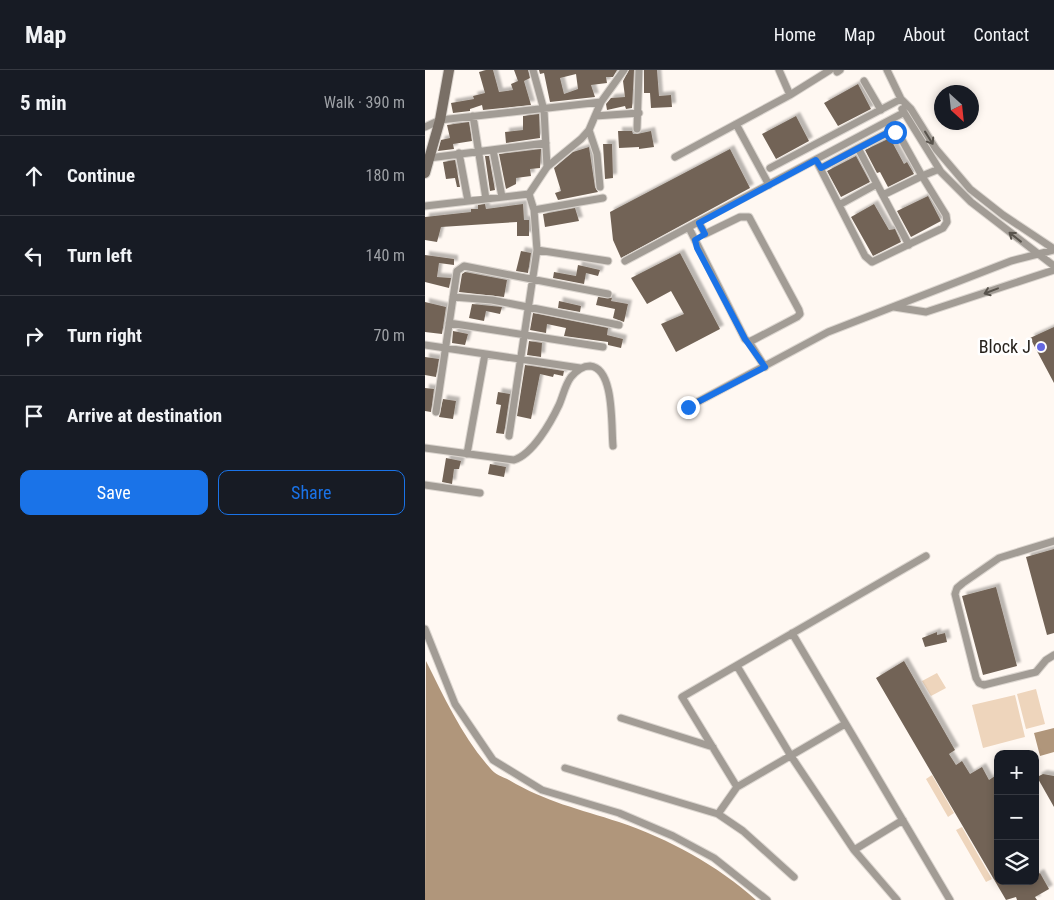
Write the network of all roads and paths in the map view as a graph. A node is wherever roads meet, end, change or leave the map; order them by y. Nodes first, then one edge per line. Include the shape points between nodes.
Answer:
1 (533, 70) edge
2 (624, 70) edge
3 (639, 70) edge
4 (779, 70) edge
5 (887, 70) edge
6 (451, 71) edge
7 (836, 71) edge
8 (864, 81) dead end
9 (790, 95) junction
10 (901, 99) junction
11 (601, 102) junction
12 (544, 110) junction
13 (881, 110) junction
14 (639, 112) junction
15 (903, 113) junction
16 (473, 116) junction
17 (595, 116) junction
18 (440, 120) junction
19 (736, 124) junction
20 (425, 127) edge
21 (637, 129) dead end
22 (589, 130) junction
23 (546, 143) junction
24 (858, 148) junction
25 (493, 150) junction
26 (478, 151) junction
27 (459, 153) junction
28 (675, 157) dead end
29 (429, 158) junction
30 (816, 160) junction
31 (547, 167) junction
32 (770, 168) dead end
33 (821, 168) junction
34 (939, 169) junction
35 (425, 172) edge
36 (922, 176) junction
37 (877, 184) junction
38 (769, 185) junction
39 (600, 186) dead end
40 (529, 194) junction
41 (883, 195) junction
42 (502, 197) junction
43 (603, 198) dead end
44 (485, 199) junction
45 (468, 201) junction
46 (839, 204) junction
47 (425, 206) edge
48 (534, 210) junction
49 (699, 223) junction
50 (689, 228) junction
51 (705, 234) junction
52 (695, 240) junction
53 (909, 245) junction
54 (1054, 249) edge
55 (537, 250) junction
56 (1037, 254) junction
57 (608, 261) dead end
58 (625, 261) dead end
59 (1054, 268) edge
60 (533, 280) junction
61 (609, 294) dead end
62 (453, 297) junction
63 (529, 307) junction
64 (893, 307) junction
65 (449, 323) junction
66 (619, 325) dead end
67 (525, 336) junction
68 (749, 342) junction
69 (425, 345) edge
70 (603, 346) dead end
71 (445, 349) junction
72 (485, 354) junction
73 (521, 360) junction
74 (765, 367) junction
75 (580, 368) junction
76 (688, 407) dead end
77 (436, 412) dead end
78 (509, 436) dead end
79 (613, 446) dead end
80 (425, 448) edge
81 (467, 454) junction
82 (425, 485) edge
83 (480, 493) dead end
84 (1054, 541) edge
85 (926, 556) dead end
86 (425, 629) edge
87 (793, 633) junction
88 (1054, 655) edge
89 (737, 666) junction
90 (621, 718) dead end
91 (845, 724) junction
92 (713, 747) junction
93 (791, 756) junction
94 (565, 768) dead end
95 (737, 787) junction
96 (718, 814) junction
97 (903, 820) junction
98 (854, 850) junction
99 (794, 877) dead end
100 (767, 900) edge
101 (897, 900) edge
102 (950, 900) edge

1 - 12 street
2 - 11 street
3 - 14 street
4 - 9 street
5 - 10 street
6 - 18 street
7 - 9 street
8 - 13 street
9 - 19 street
10 - 13 street
10 - 15 street
10 -> 54 street via 948,166 970,189
11 - 12 street
11 - 17 street
12 - 16 street
12 - 23 street
13 - 32 street
14 - 17 street
14 - 21 street
15 - 30 street
15 - 34 street
16 - 18 street
16 - 26 street
17 - 22 street
18 - 20 street
18 - 29 street
19 - 28 street
19 - 38 street
22 - 31 street
22 - 39 street via 597,154
23 - 25 street
23 - 31 street
24 - 33 street
24 - 36 street via 895,132
24 - 37 street
25 - 26 street
25 - 42 street
26 - 27 street
26 - 44 street
27 - 29 street
27 - 45 street
29 - 35 street
30 - 33 street
30 - 38 street
31 - 40 street
33 - 46 street
34 - 36 street
56 -> 34 street via 971,202
36 - 41 street
36 - 53 street via 946,214 947,222 943,228
37 - 41 street
37 - 46 street
38 - 49 street
40 - 42 street
40 - 48 street
41 - 53 street
42 - 44 street
43 - 48 street
44 - 45 street
45 - 47 street
46 - 53 street via 865,256 872,262
48 - 55 street
49 - 50 street
49 - 51 street
50 - 52 street
50 - 58 street
51 - 52 street
51 - 68 street via 740,217 749,217 799,310 797,317
52 - 68 street
54 - 56 street
55 - 57 street
55 - 60 street
56 - 59 street
56 - 64 street
59 -> 64 street via 926,312
60 - 61 street
60 - 62 street via 464,266 457,271
60 - 63 street
62 - 63 street
62 - 65 street
63 - 66 street
63 - 67 street
64 - 74 street via 828,332
65 - 67 street
65 - 71 street
67 - 70 street
67 - 73 street
68 - 74 street
69 - 71 street
71 - 72 street
71 - 77 street
72 - 73 street
72 - 81 street
73 - 75 street
73 - 78 street
74 - 76 street
75 - 79 street via 594,367 604,374 608,384
75 - 81 street via 571,378 540,438 523,458 515,460
80 - 81 street
82 - 83 street
84 - 88 street via 999,558 963,583 955,594 979,683 984,685 1036,672
85 - 87 street
86 - 100 street via 455,704 493,760 542,790 619,814 673,836 714,858
87 - 89 street
87 - 91 street
89 - 92 street via 682,698
89 - 93 street
90 - 92 street
91 - 93 street
91 - 97 street
92 - 95 street
93 - 95 street
93 - 98 street
94 - 96 street
95 - 96 street
96 - 99 street via 743,831
97 - 98 street
97 - 102 street
98 - 101 street

